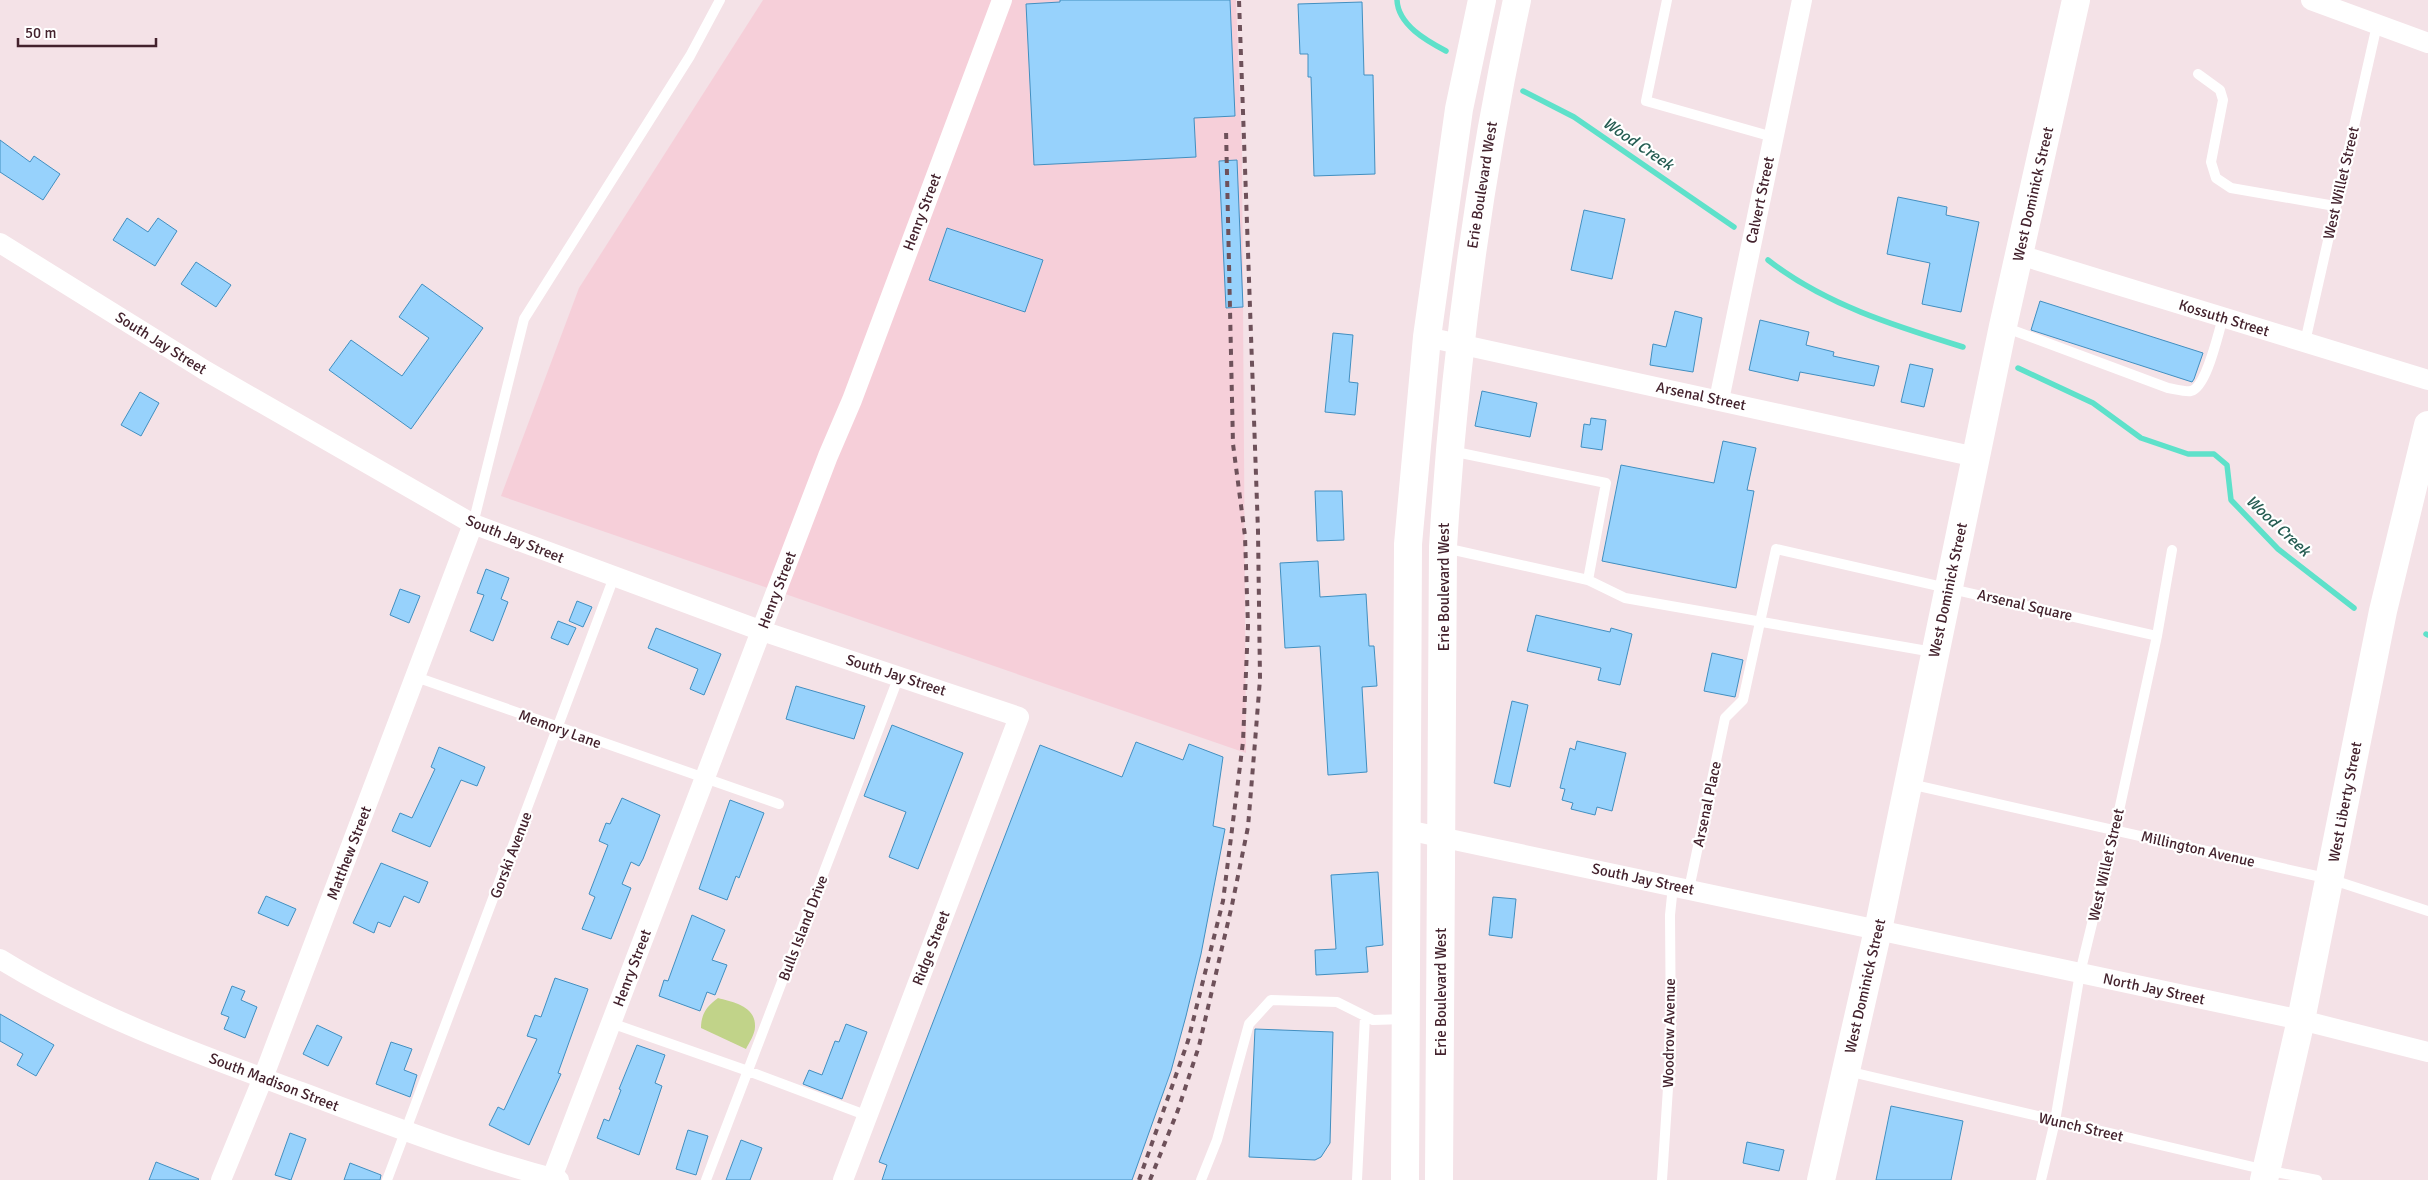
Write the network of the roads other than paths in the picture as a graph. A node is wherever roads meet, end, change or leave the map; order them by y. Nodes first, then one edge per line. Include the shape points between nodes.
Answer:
1 (720, 0) edge
2 (1002, 0) edge
3 (1482, 0) edge
4 (1516, 0) edge
5 (1667, 0) edge
6 (1802, 0) edge
7 (2076, 0) edge
8 (2311, 0) edge
9 (2378, 25) junction
10 (2428, 43) edge
11 (2198, 74) dead end
12 (1773, 137) junction
13 (2335, 206) junction
14 (0, 243) edge
15 (2020, 255) junction
16 (2223, 318) junction
17 (2003, 326) junction
18 (1427, 337) junction
19 (2305, 342) junction
20 (1460, 344) junction
21 (2428, 380) edge
22 (1719, 400) junction
23 (2428, 425) edge
24 (1448, 450) junction
25 (1976, 457) junction
26 (473, 524) junction
27 (1443, 547) junction
28 (2172, 550) dead end
29 (614, 577) junction
30 (1588, 580) junction
31 (1950, 588) junction
32 (1758, 622) junction
33 (762, 631) junction
34 (2157, 636) junction
35 (1934, 653) junction
36 (899, 676) junction
37 (416, 677) junction
38 (1019, 717) joint
39 (559, 728) junction
40 (705, 780) junction
41 (1907, 783) junction
42 (779, 804) dead end
43 (2115, 829) junction
44 (1407, 830) junction
45 (1442, 837) junction
46 (2330, 879) junction
47 (1681, 887) junction
48 (2428, 911) edge
49 (1878, 930) junction
50 (0, 959) edge
51 (2080, 973) junction
52 (1365, 1016) junction
53 (1406, 1019) junction
54 (2301, 1020) junction
55 (611, 1023) junction
56 (2428, 1052) edge
57 (1846, 1070) junction
58 (748, 1071) junction
59 (263, 1078) junction
60 (868, 1116) junction
61 (2055, 1121) junction
62 (407, 1132) junction
63 (2265, 1175) edge
64 (554, 1179) edge
65 (221, 1180) edge
66 (387, 1180) edge
67 (706, 1180) edge
68 (843, 1180) edge
69 (1201, 1180) edge
70 (1357, 1180) edge
71 (1405, 1180) edge
72 (1439, 1180) edge
73 (1662, 1180) edge
74 (1821, 1180) edge
75 (2041, 1180) edge
76 (2317, 1180) edge

1 - 26 lane via 690,56 524,319
2 - 33 street, Henry Street
3 - 18 main road via 1459,109
4 - 20 main road, Erie Boulevard West via 1477,211
5 - 12 lane via 1646,101
6 - 12 street, Calvert Street
7 - 15 main road, West Dominick Street
8 - 9 street
9 - 10 street
9 - 13 lane, West Willet Street
11 - 13 lane via 2220,90 2223,100 2211,162 2216,178 2231,188
12 - 22 street, Calvert Street
13 - 19 lane, West Willet Street
14 - 26 street, South Jay Street via 206,371
15 - 16 street, Kossuth Street
15 - 17 main road, West Dominick Street
16 - 17 lane via 2205,376 2198,387 2190,391 2168,388
16 - 19 street, Kossuth Street
17 - 25 main road, West Dominick Street
18 - 20 street, Arsenal Street
18 - 44 main road via 1408,544
19 - 21 street, Kossuth Street
20 - 22 street, Arsenal Street
20 - 24 main road, Erie Boulevard West
22 - 25 street, Arsenal Street
23 - 46 main road, West Liberty Street via 2383,611
24 - 27 main road, Erie Boulevard West
24 - 30 lane via 1606,483
25 - 31 main road, West Dominick Street
26 - 29 street, South Jay Street
26 - 37 street, Matthew Street
27 - 30 lane
27 - 45 main road, Erie Boulevard West
28 - 34 lane, West Willet Street
29 - 33 street, South Jay Street
29 - 39 lane, Gorski Avenue
30 - 32 lane via 1625,598
31 - 32 lane, Arsenal Square via 1776,549
31 - 34 lane, Arsenal Square
31 - 35 main road, West Dominick Street
32 - 35 lane
32 - 47 lane, Arsenal Place via 1743,700 1725,718
33 - 36 street, South Jay Street
33 - 40 street, Henry Street
34 - 43 lane, West Willet Street
35 - 41 main road, West Dominick Street
36 - 38 street, South Jay Street
36 - 58 lane, Bulls Island Drive
37 - 39 lane, Memory Lane
37 - 59 street, Matthew Street
38 - 60 street, Ridge Street
39 - 40 lane, Memory Lane
39 - 62 lane, Gorski Avenue
40 - 42 lane, Memory Lane
40 - 55 street, Henry Street
41 - 43 lane, Millington Avenue
41 - 49 main road, West Dominick Street
43 - 46 lane, Millington Avenue
43 - 51 lane, West Willet Street
44 - 45 street, South Jay Street
44 - 53 main road
45 - 47 street, South Jay Street
45 - 72 main road, Erie Boulevard West
46 - 48 lane, Millington Avenue
46 - 54 main road, West Liberty Street
47 - 49 street, South Jay Street
47 - 73 lane, Woodrow Avenue via 1670,915 1671,1042
49 - 51 street, North Jay Street
49 - 57 main road, West Dominick Street
50 - 59 street, South Madison Street via 136,1030
51 - 54 street, North Jay Street
51 - 61 lane, West Willet Street
52 - 53 lane via 1373,1020
52 - 69 lane via 1336,1002 1271,1000 1249,1024 1217,1140
52 - 70 lane
53 - 71 main road
54 - 56 street, North Jay Street
54 - 63 main road, West Liberty Street
55 - 58 lane
55 - 64 street, Henry Street
57 - 61 lane, Wunch Street
57 - 74 main road, West Dominick Street
58 - 60 lane
58 - 67 lane, Bulls Island Drive
59 - 62 street, South Madison Street
59 - 65 street, Matthew Street
60 - 68 street, Ridge Street
61 - 63 lane, Wunch Street
61 - 75 lane, West Willet Street
62 - 64 street, South Madison Street
62 - 66 lane, Gorski Avenue
63 - 76 lane, Wunch Street

